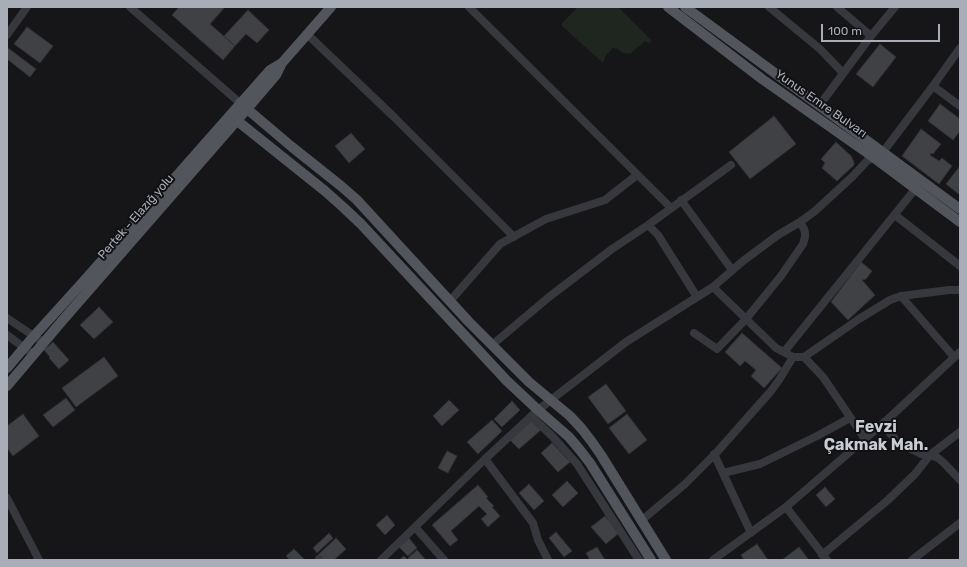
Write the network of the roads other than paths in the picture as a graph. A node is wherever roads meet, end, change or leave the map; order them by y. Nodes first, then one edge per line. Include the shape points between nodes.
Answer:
1 (27, 7) edge
2 (130, 7) edge
3 (331, 7) edge
4 (470, 7) edge
5 (668, 7) edge
6 (685, 7) edge
7 (769, 7) edge
8 (837, 7) edge
9 (895, 7) edge
10 (307, 34) junction
11 (7, 35) edge
12 (871, 36) junction
13 (960, 48) edge
14 (843, 73) junction
15 (933, 86) junction
16 (244, 106) junction
17 (819, 106) junction
18 (960, 106) edge
19 (234, 118) junction
20 (883, 152) junction
21 (873, 157) junction
22 (731, 165) dead end
23 (637, 175) junction
24 (916, 188) junction
25 (681, 200) junction
26 (671, 208) junction
27 (960, 209) edge
28 (895, 215) junction
29 (800, 222) junction
30 (960, 222) edge
31 (648, 225) junction
32 (514, 237) junction
33 (960, 266) edge
34 (732, 270) junction
35 (713, 287) junction
36 (960, 290) edge
37 (901, 296) junction
38 (697, 297) junction
39 (450, 302) junction
40 (7, 318) edge
41 (746, 319) junction
42 (694, 333) dead end
43 (7, 335) edge
44 (34, 336) junction
45 (44, 343) junction
46 (492, 345) junction
47 (24, 348) junction
48 (784, 352) junction
49 (34, 355) junction
50 (957, 355) edge
51 (793, 357) junction
52 (804, 357) junction
53 (7, 368) edge
54 (7, 386) edge
55 (551, 400) junction
56 (534, 413) junction
57 (850, 418) junction
58 (882, 424) junction
59 (960, 432) edge
60 (865, 439) junction
61 (714, 454) junction
62 (930, 455) junction
63 (486, 458) junction
64 (723, 473) junction
65 (960, 480) edge
66 (7, 498) edge
67 (786, 507) junction
68 (642, 520) junction
69 (960, 523) edge
70 (414, 527) junction
71 (751, 532) junction
72 (824, 557) edge
73 (39, 560) edge
74 (381, 560) edge
75 (444, 560) edge
76 (548, 560) edge
77 (639, 560) edge
78 (651, 560) edge
79 (666, 560) edge
80 (713, 560) edge
81 (912, 560) edge

1 - 11 street
2 - 16 street
3 - 10 main road, Pertek - Elazığ yolu
4 - 23 street
5 - 21 main road, Yunus Emre Bulvarı
6 - 17 main road, Yunus Emre Bulvarı
7 - 14 street via 820,49
8 - 12 street
9 - 12 street
10 - 16 main road, Pertek - Elazığ yolu via 282,63 276,75
10 - 32 street
12 - 14 street
13 - 15 street
14 - 17 street
15 - 18 street
15 - 20 street
16 - 19 main road, Pertek - Elazığ yolu
16 - 39 main road via 356,200
17 - 20 main road, Yunus Emre Bulvarı
19 - 44 main road, Pertek - Elazığ yolu
19 - 45 main road, Pertek - Elazığ yolu
19 - 56 main road via 348,211
20 - 21 street
20 - 27 main road, Yunus Emre Bulvarı
21 - 24 main road, Yunus Emre Bulvarı
21 - 29 street
22 - 25 street
23 - 26 street
23 - 32 street via 605,200 546,219
24 - 28 street
24 - 30 main road, Yunus Emre Bulvarı
25 - 26 street
25 - 34 street
26 - 31 street
28 - 33 street
28 - 48 street
29 - 34 street
29 - 41 street via 805,233 803,244
31 - 38 street via 658,235
31 - 46 street via 612,249
32 - 39 street via 500,244
34 - 35 street
35 - 38 street
35 - 41 street
36 - 37 street
37 - 50 street
37 - 52 street via 859,319
38 - 55 street via 626,342
39 - 46 main road
40 - 44 street
41 - 42 street via 717,349
41 - 48 street via 776,348
43 - 47 street
44 - 45 street
44 - 47 main road, Pertek - Elazığ yolu
45 - 49 main road, Pertek - Elazığ yolu
46 - 55 main road
47 - 49 street
47 - 53 main road, Pertek - Elazığ yolu
48 - 51 street
49 - 54 main road, Pertek - Elazığ yolu
50 - 58 street
51 - 52 street
51 - 61 street via 771,391
52 - 57 street via 823,377
55 - 56 street
55 - 68 main road via 570,416 592,442
56 - 63 street
56 - 77 street via 576,464
56 - 78 main road via 569,437 580,450
57 - 60 street
57 - 64 street via 760,464
58 - 60 street
58 - 62 street via 905,446 921,454
59 - 62 street
60 - 67 street
61 - 64 street
61 - 68 street via 685,484
62 - 65 street via 944,462
62 - 72 street via 888,500
63 - 70 street
63 - 76 street via 533,523
64 - 71 street
66 - 73 street
67 - 71 street
67 - 72 street
68 - 79 main road
69 - 81 street
70 - 74 street
70 - 75 street
71 - 80 street

